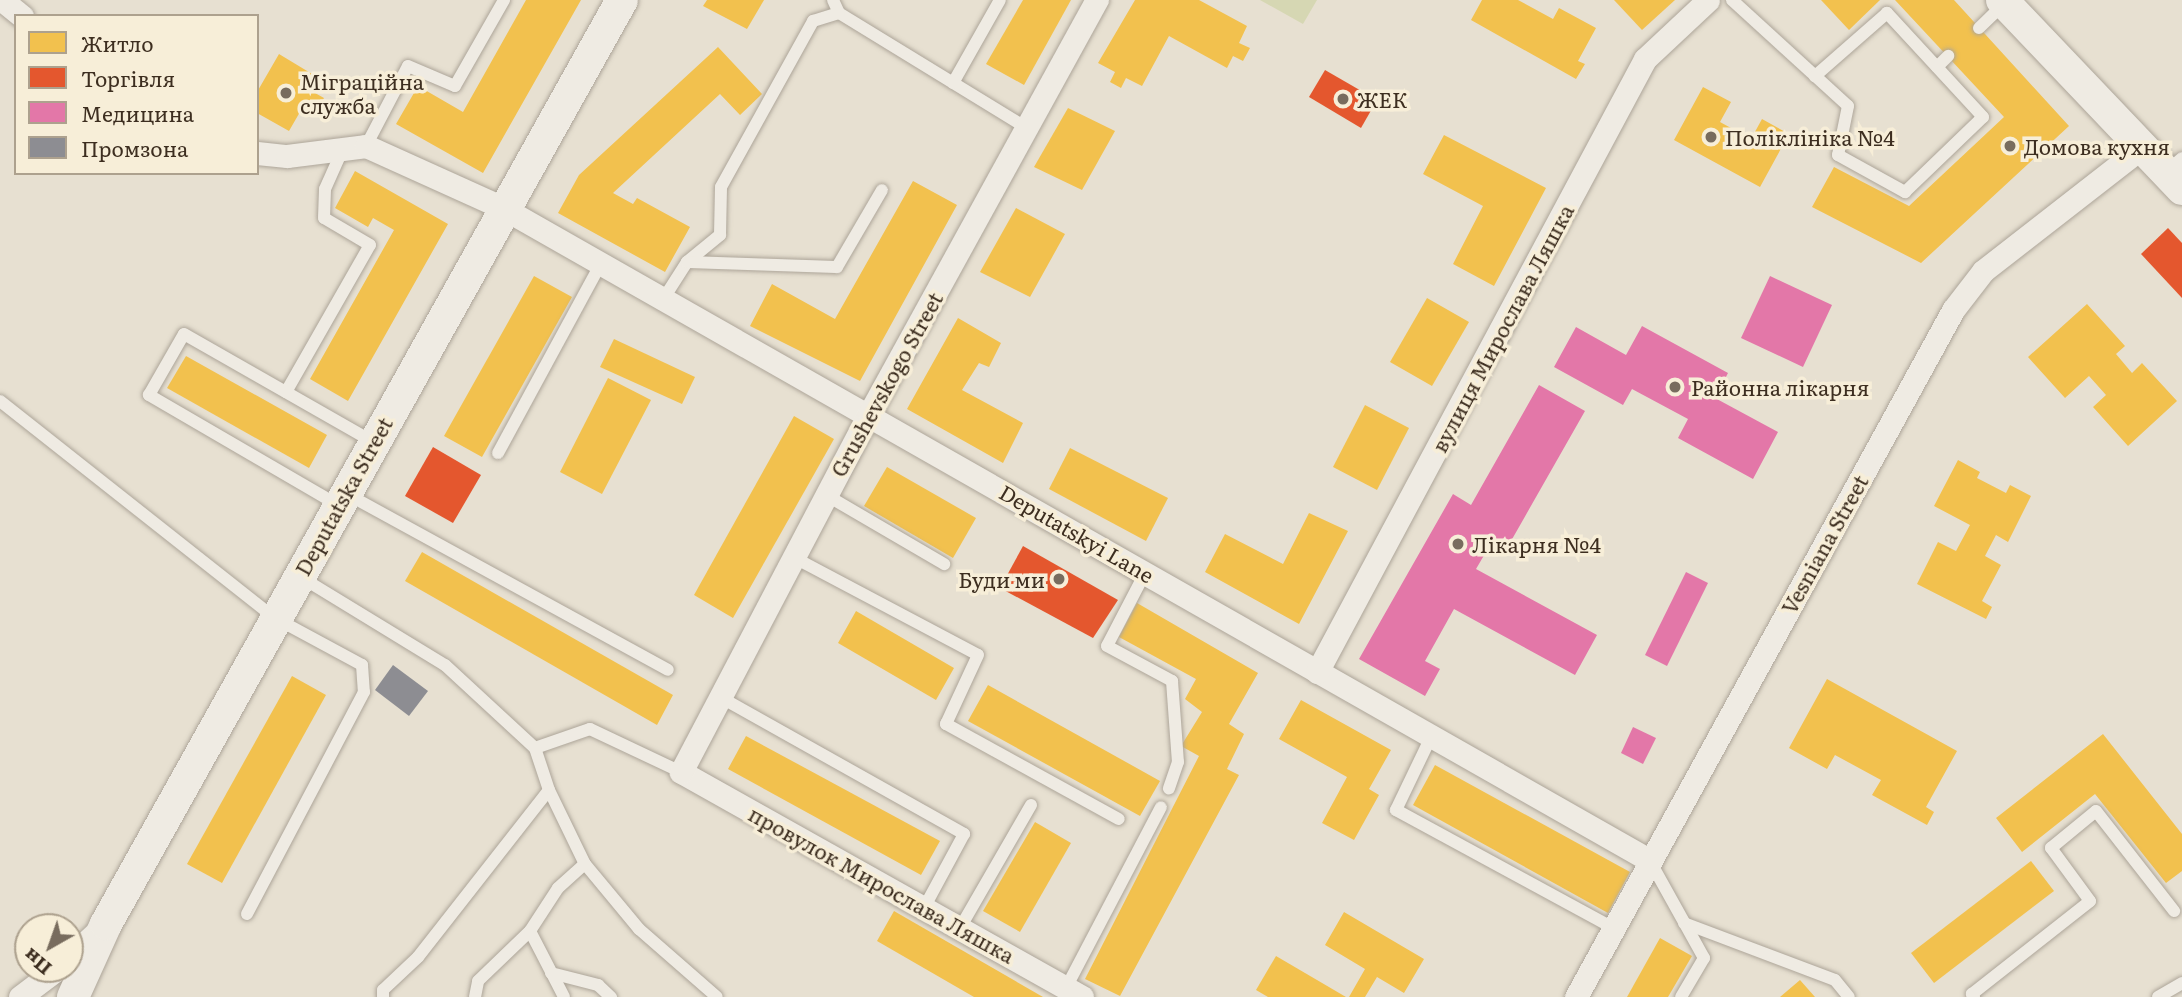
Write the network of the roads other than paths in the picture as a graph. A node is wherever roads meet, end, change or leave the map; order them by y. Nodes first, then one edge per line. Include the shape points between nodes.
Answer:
1 (2, 0) edge
2 (504, 0) edge
3 (621, 0) edge
4 (832, 0) edge
5 (1000, 0) edge
6 (1097, 0) edge
7 (1708, 0) edge
8 (1732, 0) edge
9 (2003, 2) edge
10 (839, 13) junction
11 (20, 14) edge
12 (1979, 28) dead end
13 (1948, 56) dead end
14 (1937, 67) junction
15 (1815, 76) junction
16 (953, 83) junction
17 (1027, 128) junction
18 (366, 146) junction
19 (2141, 148) junction
20 (342, 151) junction
21 (259, 153) edge
22 (2177, 173) edge
23 (882, 190) dead end
24 (503, 208) junction
25 (687, 262) junction
26 (601, 263) junction
27 (664, 298) junction
28 (286, 392) junction
29 (0, 401) edge
30 (869, 414) junction
31 (373, 442) junction
32 (498, 453) dead end
33 (826, 495) junction
34 (341, 499) junction
35 (793, 557) junction
36 (944, 564) dead end
37 (1145, 573) junction
38 (299, 576) junction
39 (275, 618) junction
40 (668, 670) dead end
41 (1317, 672) junction
42 (720, 697) junction
43 (1432, 737) junction
44 (535, 748) junction
45 (681, 772) junction
46 (1169, 788) dead end
47 (548, 790) junction
48 (1031, 806) dead end
49 (1161, 807) dead end
50 (1118, 819) dead end
51 (1649, 860) junction
52 (585, 864) junction
53 (924, 908) junction
54 (2174, 911) dead end
55 (247, 914) dead end
56 (106, 923) junction
57 (1684, 923) junction
58 (960, 928) junction
59 (1613, 928) junction
60 (530, 932) junction
61 (84, 944) edge
62 (551, 973) junction
63 (38, 983) edge
64 (2182, 983) edge
65 (1074, 992) edge
66 (20, 997) edge
67 (72, 997) edge
68 (383, 997) edge
69 (475, 997) edge
70 (564, 997) edge
71 (611, 997) edge
72 (717, 997) edge
73 (1576, 997) edge
74 (1681, 997) edge
75 (1849, 997) edge
76 (1974, 997) edge
77 (2158, 997) edge

1 - 11 street
2 - 18 lane via 455,86 408,66
3 - 24 street, Deputatska Street
4 - 10 lane
5 - 16 lane
6 - 17 street, Grushevskogo Street
7 - 41 street, вулиця Мирослава Ляшка via 1645,59
8 - 15 lane
9 - 12 lane
9 - 19 street
10 - 16 lane
10 - 25 lane via 813,21 722,187 720,235
13 - 14 lane
14 - 15 lane via 1887,13
14 - 15 lane via 1983,117 1905,192 1839,155 1849,106
16 - 17 lane
17 - 30 street, Grushevskogo Street
18 - 20 street
18 - 24 street, Deputatskyi Lane
19 - 22 street
19 - 51 street, Vesniana Street via 1983,271 1953,310
20 - 21 street via 287,156
20 - 28 lane via 325,188 324,218 370,245
23 - 25 lane via 837,267
24 - 26 street, Deputatskyi Lane
24 - 31 street, Deputatska Street
25 - 27 lane
26 - 27 street, Deputatskyi Lane
26 - 32 lane
27 - 30 street, Deputatskyi Lane
28 - 31 lane
28 - 34 lane via 184,334 149,395
29 - 39 lane
30 - 33 street, Grushevskogo Street
30 - 37 street, Deputatskyi Lane
31 - 34 street, Deputatska Street
33 - 35 street, Grushevskogo Street
33 - 36 lane
34 - 38 street, Deputatska Street
34 - 40 lane
35 - 42 street, Grushevskogo Street
35 - 50 lane via 978,655 947,724
37 - 41 street, Deputatskyi Lane
37 - 46 lane via 1107,646 1172,681 1178,762
38 - 39 street, Deputatska Street
38 - 44 lane via 445,665
39 - 55 lane via 362,665 365,692
39 - 56 street, Deputatska Street
41 - 43 street, Deputatskyi Lane
42 - 45 street, Grushevskogo Street
42 - 53 lane via 964,834
43 - 51 street, Deputatskyi Lane
43 - 59 lane via 1396,810
44 - 45 lane via 590,729
44 - 47 lane
45 - 53 street, провулок Мирослава Ляшка
47 - 52 lane
47 - 68 lane via 418,957 383,990
48 - 58 lane
49 - 65 lane
51 - 57 lane
51 - 59 street, Vesniana Street
52 - 60 lane via 558,888
52 - 72 lane via 639,929
53 - 58 street, провулок Мирослава Ляшка
54 - 76 lane via 2096,811 2051,848 2090,901 1972,994
56 - 61 street
56 - 67 street, Deputatska Street
57 - 74 lane via 1703,958
57 - 75 lane via 1835,980
58 - 65 street, провулок Мирослава Ляшка
59 - 73 street, Vesniana Street
60 - 62 lane
60 - 69 lane via 478,981
62 - 70 lane
62 - 71 lane via 598,985
63 - 66 street
64 - 77 lane

